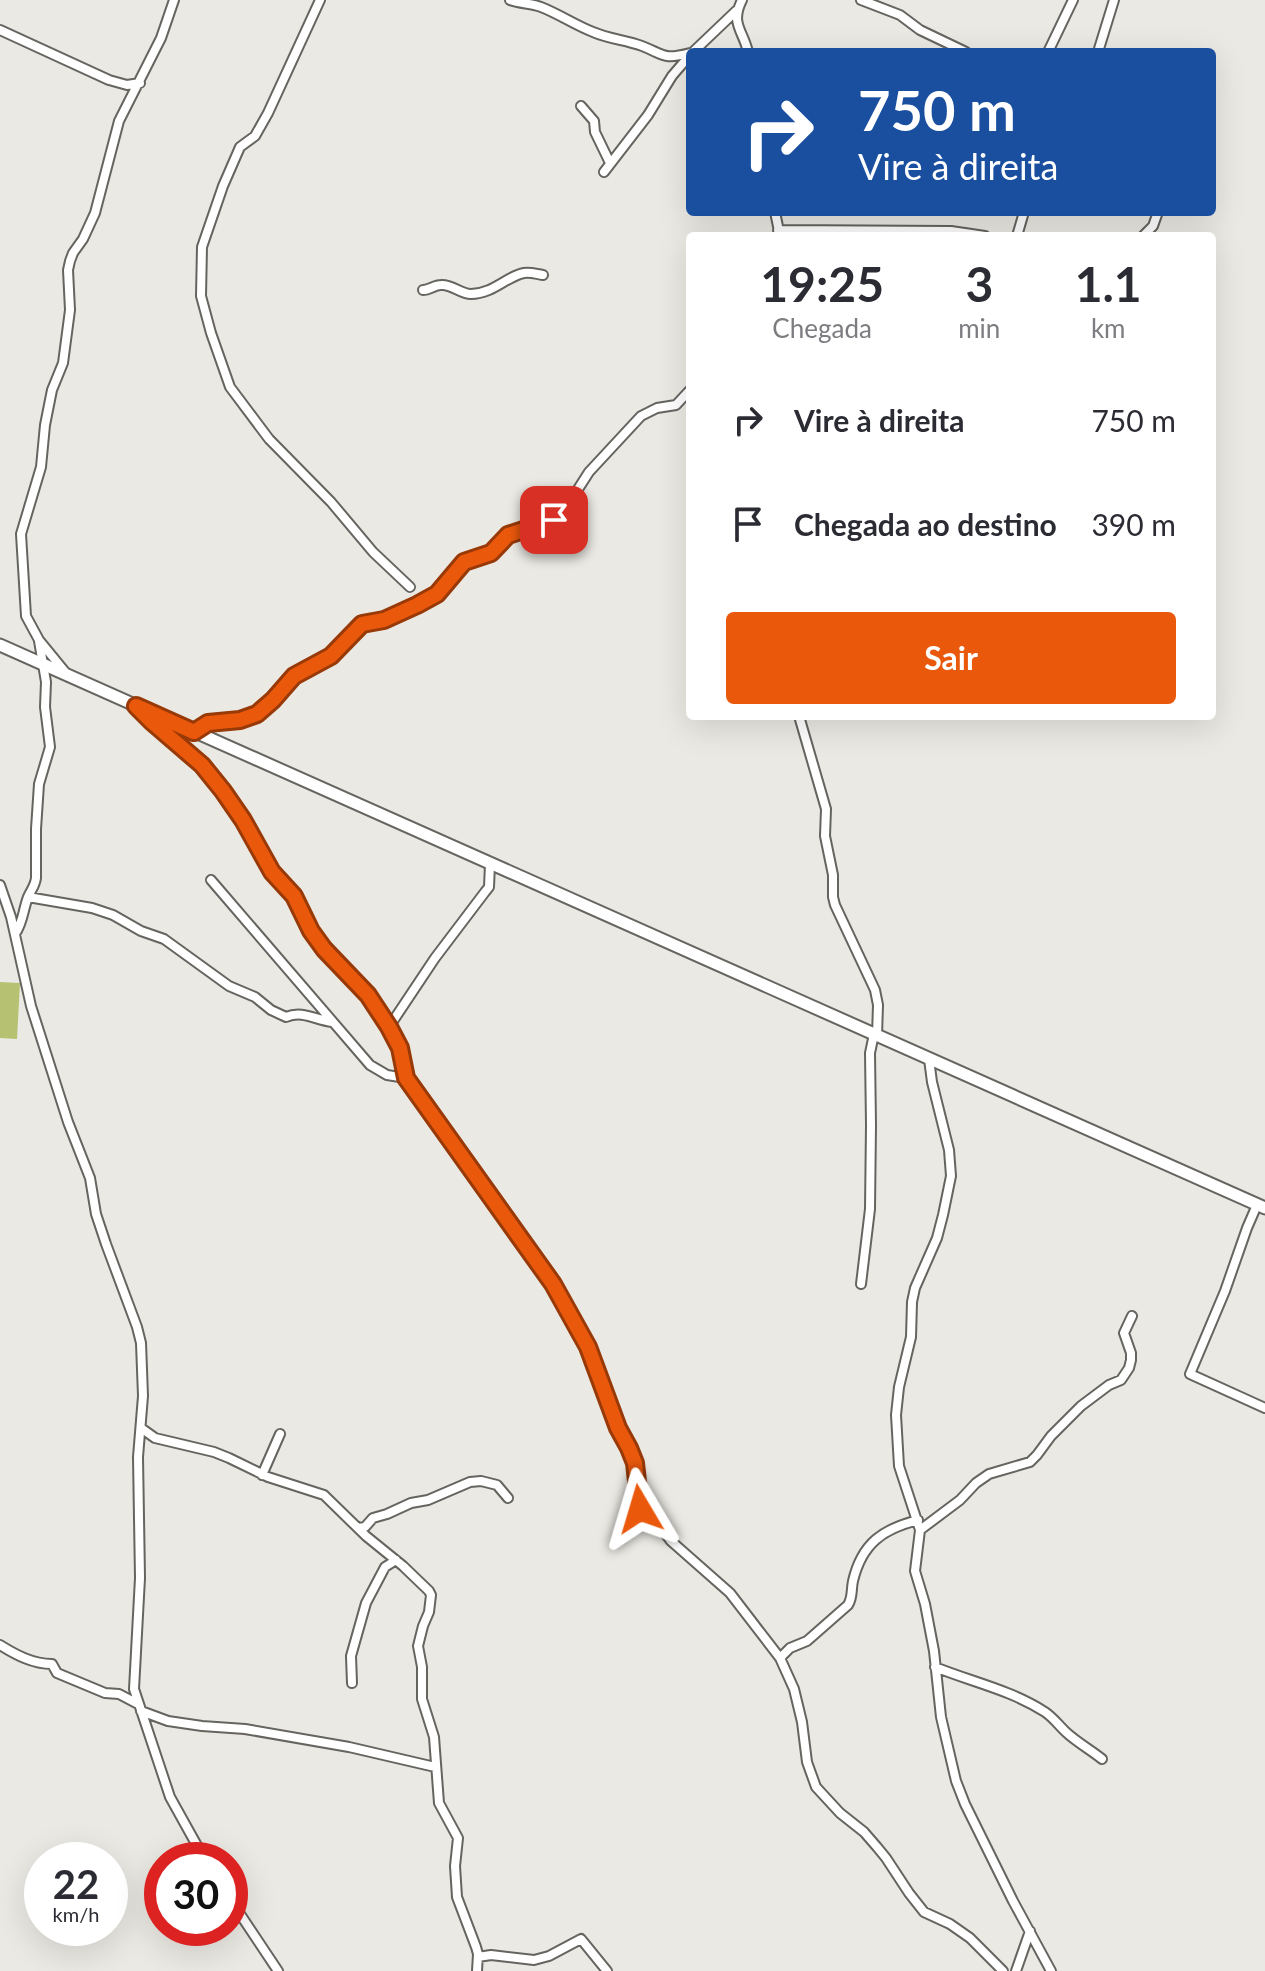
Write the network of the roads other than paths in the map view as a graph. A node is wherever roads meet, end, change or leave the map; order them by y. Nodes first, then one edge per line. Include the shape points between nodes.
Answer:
1 (174, 0) edge
2 (320, 0) edge
3 (510, 0) edge
4 (742, 0) edge
5 (861, 0) edge
6 (1073, 0) edge
7 (1114, 0) edge
8 (539, 3) edge
9 (736, 11) junction
10 (0, 30) edge
11 (696, 48) edge
12 (746, 48) edge
13 (958, 48) edge
14 (1050, 48) edge
15 (1099, 48) edge
16 (686, 54) edge
17 (686, 59) edge
18 (140, 83) junction
19 (581, 106) dead end
20 (610, 163) junction
21 (604, 172) dead end
22 (865, 232) edge
23 (958, 232) edge
24 (543, 275) dead end
25 (423, 290) dead end
26 (686, 394) edge
27 (410, 587) dead end
28 (39, 640) junction
29 (0, 645) edge
30 (42, 664) junction
31 (63, 673) junction
32 (45, 677) junction
33 (136, 706) junction
34 (800, 720) edge
35 (194, 732) junction
36 (490, 864) junction
37 (211, 880) dead end
38 (0, 885) edge
39 (28, 897) junction
40 (15, 934) junction
41 (332, 1022) junction
42 (389, 1027) junction
43 (876, 1035) junction
44 (929, 1059) junction
45 (406, 1078) junction
46 (1261, 1206) edge
47 (861, 1284) dead end
48 (1132, 1316) dead end
49 (1265, 1408) edge
50 (141, 1428) junction
51 (280, 1434) dead end
52 (262, 1475) junction
53 (508, 1498) dead end
54 (919, 1525) junction
55 (358, 1528) junction
56 (385, 1552) junction
57 (396, 1560) junction
58 (385, 1567) junction
59 (0, 1645) edge
60 (780, 1658) junction
61 (935, 1667) junction
62 (352, 1683) dead end
63 (139, 1708) junction
64 (1102, 1759) dead end
65 (435, 1767) junction
66 (195, 1842) edge
67 (248, 1926) edge
68 (1030, 1931) junction
69 (478, 1957) junction
70 (278, 1971) edge
71 (477, 1971) edge
72 (607, 1971) edge
73 (1003, 1971) edge
74 (1016, 1971) edge
75 (1051, 1971) edge

1 - 18 street
2 - 27 street via 268,113 255,136 240,147 223,186 202,247 201,296 230,387 269,439
3 - 8 street
4 - 9 street
5 - 13 street
6 - 14 street
7 - 15 street
8 - 16 street via 614,40 664,57
9 - 11 street
9 - 12 street
10 - 18 street via 109,80
17 - 20 street
18 - 28 street via 119,121 95,213 68,270 70,310 63,363 52,390 41,467 21,534 26,616
19 - 20 street via 594,121
20 - 21 street
22 - 23 street
24 - 25 street via 521,273 494,289 470,294 445,285
26 - 35 street via 676,405 641,416 554,520 508,535 491,553 464,562 437,594 417,605 362,624 331,656 294,676 257,714 208,723
28 - 30 street
28 - 31 street
29 - 30 street
30 - 31 street
30 - 32 street
31 - 32 street
31 - 33 street
32 - 39 street via 50,747 41,775 36,878
33 - 35 street
33 - 42 street via 223,791 272,872 294,896 311,931
34 - 43 street via 826,809 835,905 875,990
35 - 36 street
36 - 42 street via 489,887
36 - 43 street
37 - 41 street
38 - 40 street
39 - 40 street
39 - 41 street via 113,915 164,939 278,1015
40 - 50 street via 31,1006 141,1343
41 - 45 street via 370,1065
42 - 45 street
43 - 44 street
43 - 47 street via 870,1053 870,1209
44 - 46 street
44 - 54 street via 951,1176 937,1238 915,1288 896,1415 899,1466
45 - 60 street via 553,1284 588,1347 635,1463 640,1509 730,1593
46 - 49 street via 1247,1228 1190,1374
48 - 54 street via 1124,1333 1131,1360 1121,1380 1081,1406 1030,1462 989,1474
50 - 52 street via 155,1438 229,1458
50 - 63 street via 134,1682
51 - 52 street
52 - 55 street via 324,1495
53 - 55 street via 497,1485 470,1482
54 - 60 street via 899,1525 878,1537 862,1558 848,1605
54 - 61 street via 915,1571
55 - 56 street
56 - 57 street
56 - 58 street
57 - 58 street
57 - 65 street via 431,1595 418,1646
58 - 62 street via 366,1603 352,1648
59 - 63 street via 40,1664 52,1664 68,1678 119,1694
60 - 73 street via 794,1689 816,1787 877,1847 924,1912 970,1938
61 - 64 street via 1024,1700
61 - 68 street via 956,1781
63 - 65 street via 168,1721 251,1730
63 - 66 street via 170,1797
65 - 69 street via 439,1803 458,1838 457,1897
67 - 70 street
68 - 74 street
68 - 75 street
69 - 71 street
69 - 72 street via 534,1960 581,1939

